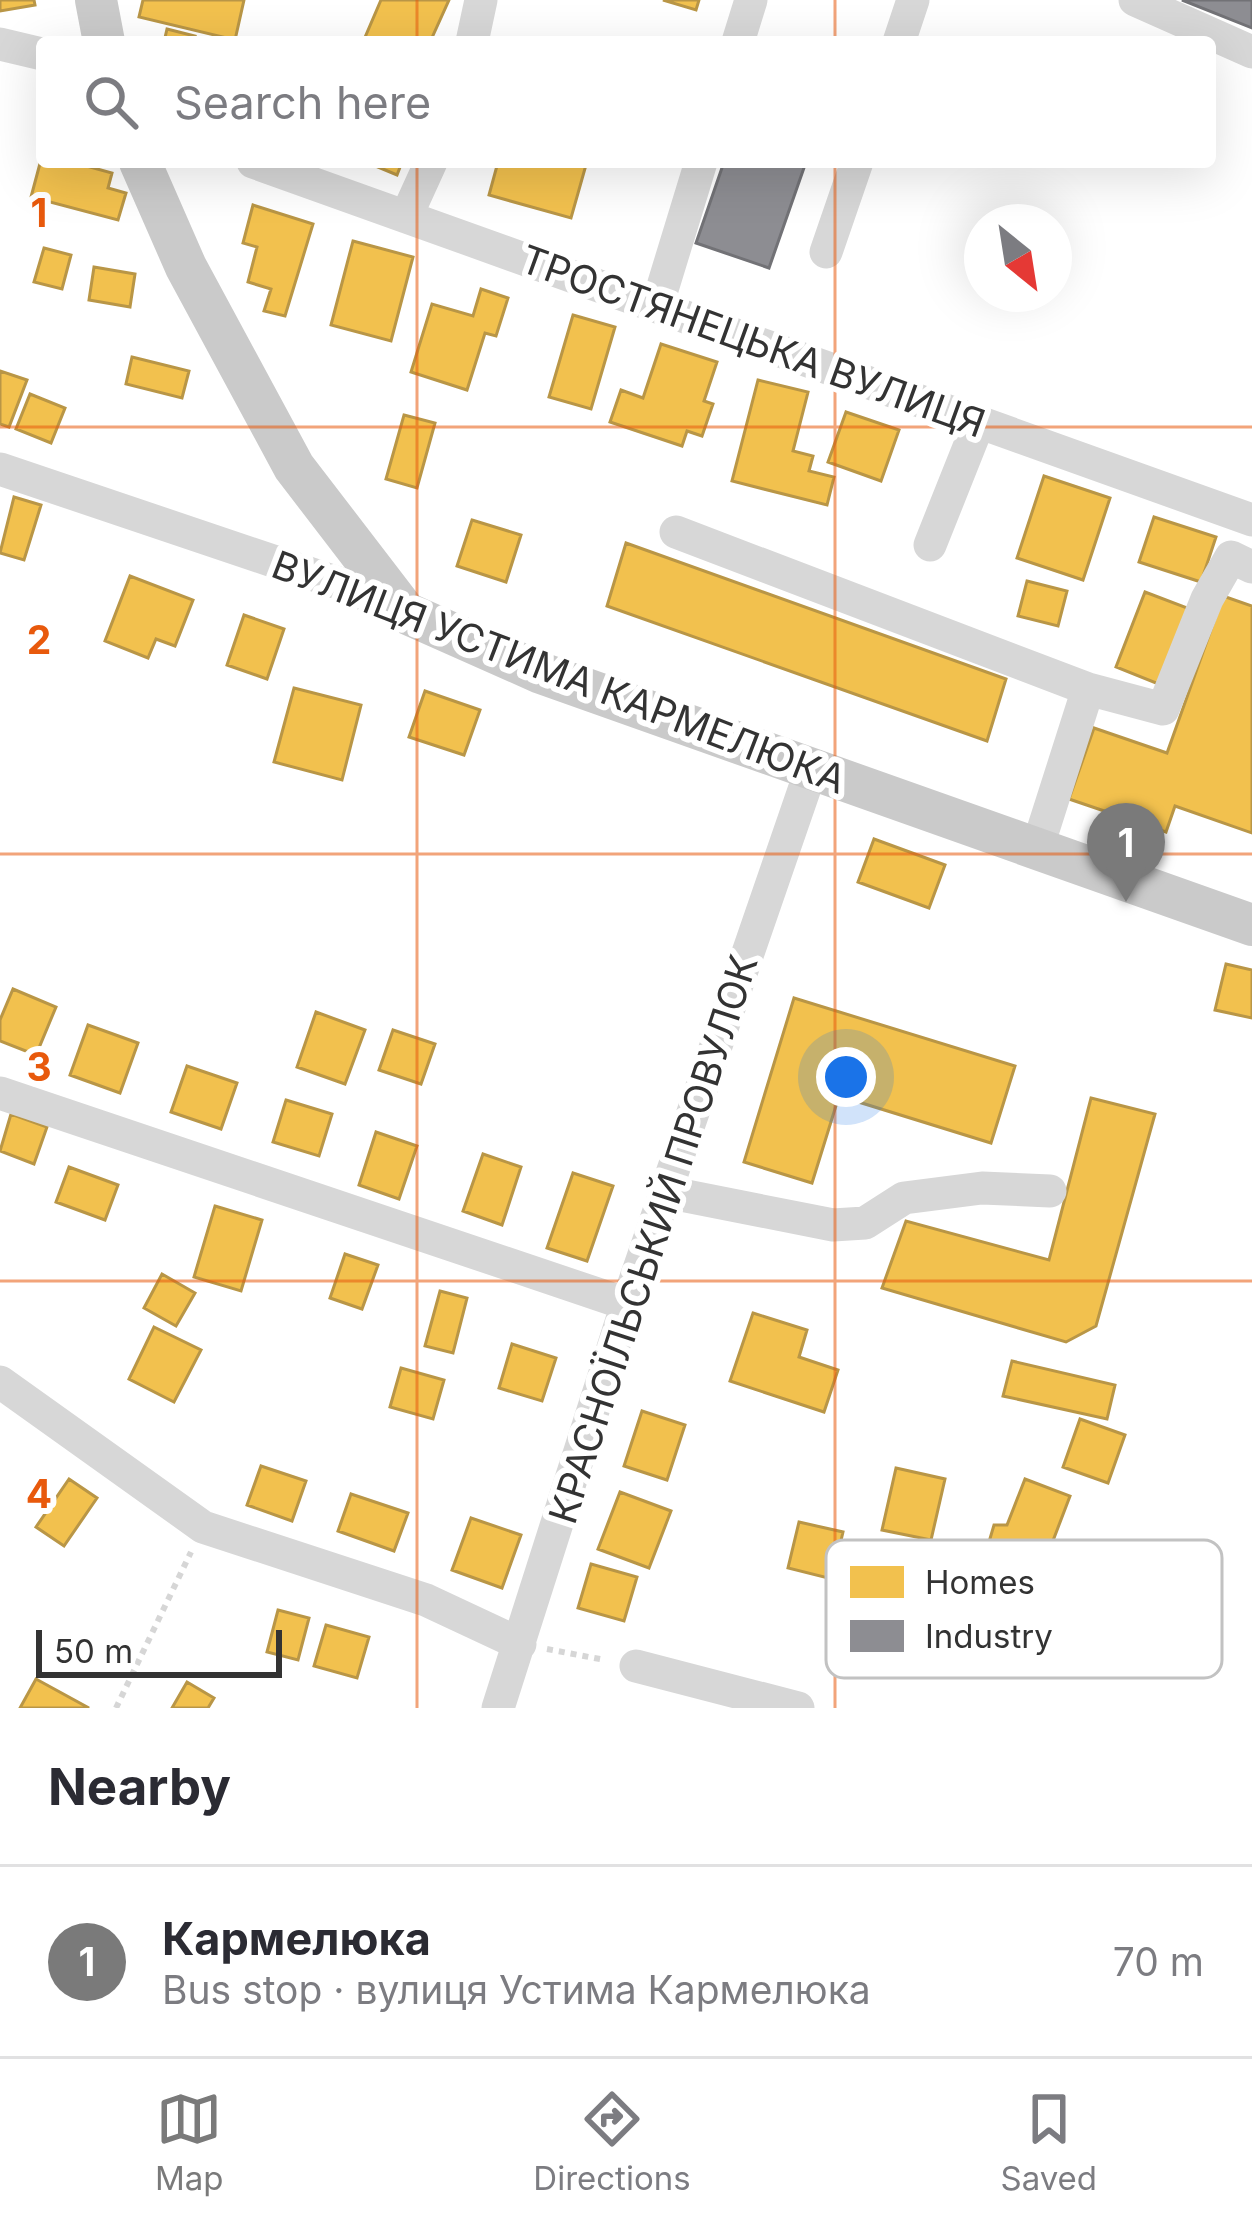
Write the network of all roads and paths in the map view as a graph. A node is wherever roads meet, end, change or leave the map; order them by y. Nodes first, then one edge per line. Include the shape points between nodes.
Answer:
1 (96, 0) edge
2 (481, 0) edge
3 (752, 0) edge
4 (913, 0) edge
5 (1135, 0) edge
6 (103, 36) edge
7 (473, 36) edge
8 (740, 36) edge
9 (901, 36) edge
10 (0, 44) edge
11 (1252, 52) edge
12 (36, 53) edge
13 (143, 168) edge
14 (270, 168) edge
15 (428, 168) edge
16 (699, 168) edge
17 (855, 168) edge
18 (406, 217) junction
19 (826, 252) dead end
20 (656, 306) junction
21 (980, 422) junction
22 (0, 469) edge
23 (1252, 520) edge
24 (676, 532) dead end
25 (929, 545) dead end
26 (1252, 567) edge
27 (406, 613) junction
28 (1088, 689) junction
29 (811, 770) junction
30 (1036, 852) junction
31 (1252, 925) edge
32 (0, 1094) edge
33 (1050, 1191) dead end
34 (666, 1192) junction
35 (627, 1304) junction
36 (0, 1382) edge
37 (203, 1527) junction
38 (520, 1644) junction
39 (636, 1666) joint
40 (116, 1708) edge
41 (498, 1708) edge
42 (797, 1708) edge

1 - 6 main road
2 - 7 street
3 - 8 street
4 - 9 street
5 - 11 street
10 - 12 street
13 - 27 main road via 186,267 294,467
14 - 18 street, ТРОСТЯНЕЦЬКА ВУЛИЦЯ
15 - 18 street
16 - 20 street
17 - 19 street
18 - 20 street, ТРОСТЯНЕЦЬКА ВУЛИЦЯ
20 - 21 street, ТРОСТЯНЕЦЬКА ВУЛИЦЯ
21 - 23 street, ТРОСТЯНЕЦЬКА ВУЛИЦЯ
21 - 25 street
22 - 27 street, ВУЛИЦЯ УСТИМА КАРМЕЛЮКА
24 - 28 street
26 - 28 street via 1231,557 1163,709
27 - 29 main road, ВУЛИЦЯ УСТИМА КАРМЕЛЮКА via 541,674
28 - 30 street
29 - 30 main road, ВУЛИЦЯ УСТИМА КАРМЕЛЮКА
29 - 34 street, КРАСНОЇЛЬСЬКИЙ ПРОВУЛОК
30 - 31 main road, ВУЛИЦЯ УСТИМА КАРМЕЛЮКА
32 - 35 street
33 - 34 street via 982,1188 904,1198 866,1222 833,1225
34 - 35 street, КРАСНОЇЛЬСЬКИЙ ПРОВУЛОК
35 - 38 street, КРАСНОЇЛЬСЬКИЙ ПРОВУЛОК
36 - 37 street
37 - 38 street via 426,1600
37 - 40 path
38 - 39 path
38 - 41 street, КРАСНОЇЛЬСЬКИЙ ПРОВУЛОК
39 - 42 street

